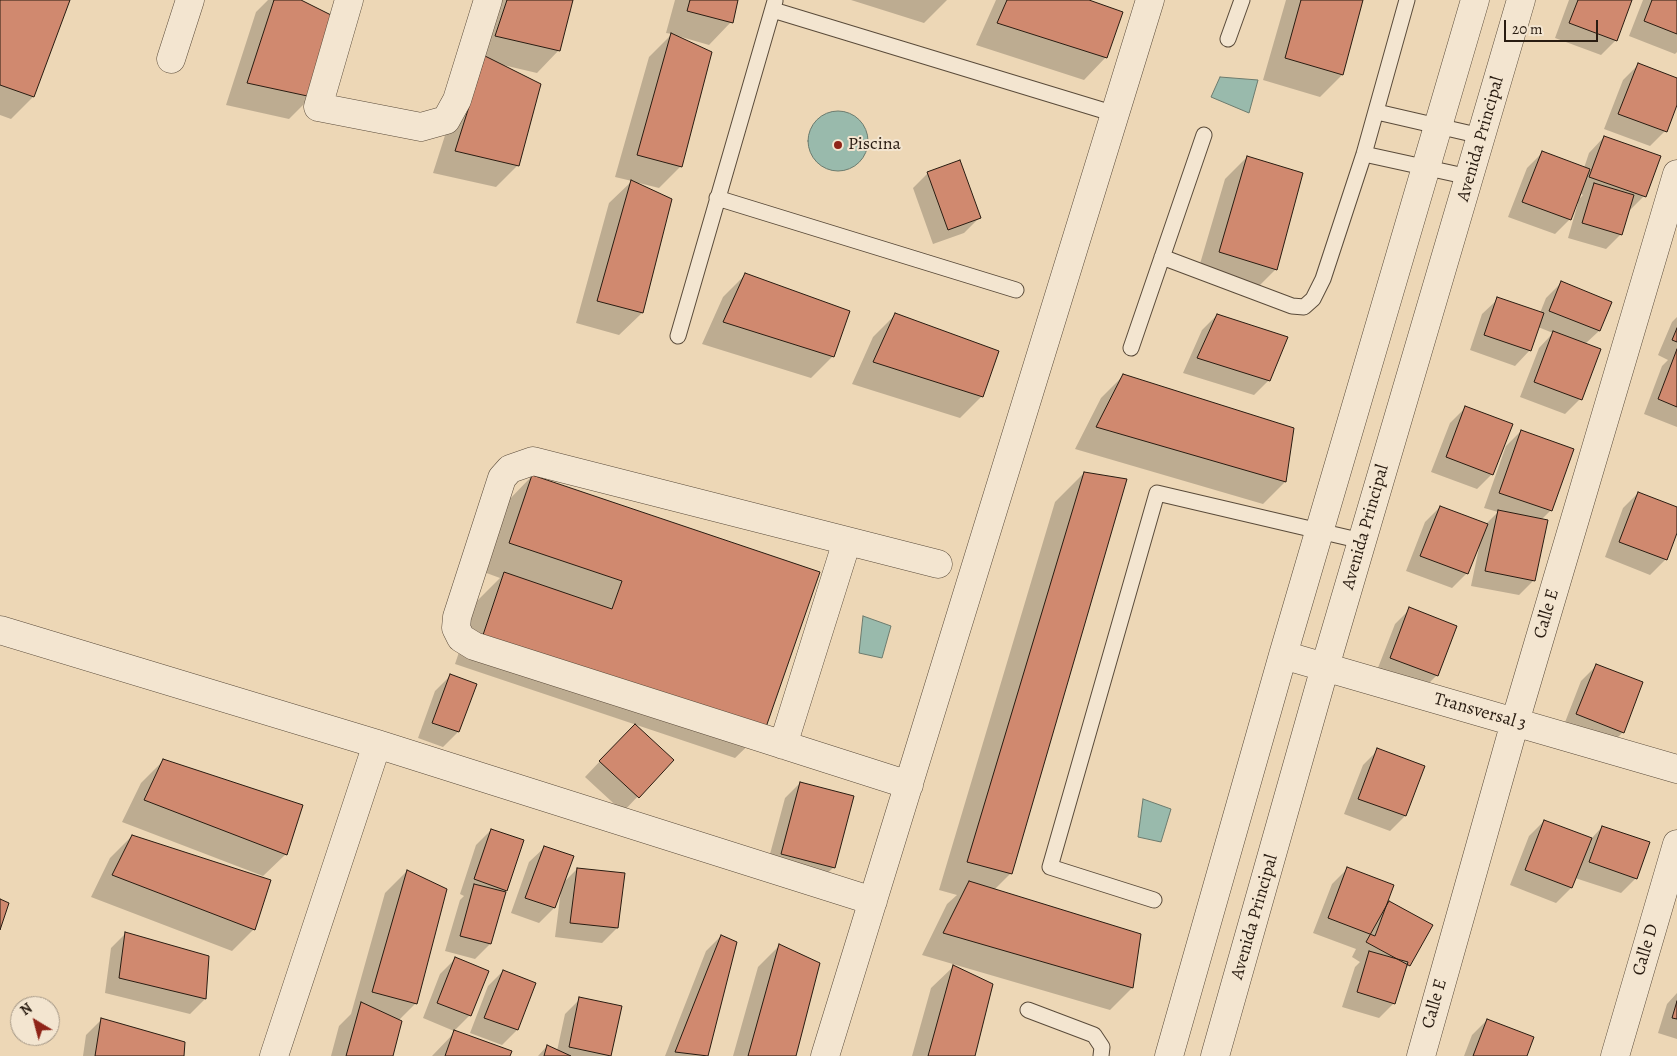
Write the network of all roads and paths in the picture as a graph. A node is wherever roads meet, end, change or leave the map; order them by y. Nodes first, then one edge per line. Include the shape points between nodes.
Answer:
1 (190, 0) edge
2 (349, 0) edge
3 (488, 0) edge
4 (1150, 0) edge
5 (1242, 0) edge
6 (1407, 0) edge
7 (1476, 0) edge
8 (1522, 0) edge
9 (774, 5) edge
10 (1228, 40) dead end
11 (171, 59) dead end
12 (1376, 112) junction
13 (1115, 114) junction
14 (1438, 126) junction
15 (1204, 135) dead end
16 (1482, 136) junction
17 (1364, 154) junction
18 (1426, 168) junction
19 (1677, 174) edge
20 (1469, 177) junction
21 (717, 198) junction
22 (1162, 257) junction
23 (1016, 290) dead end
24 (678, 336) dead end
25 (1131, 348) dead end
26 (1319, 532) junction
27 (847, 541) junction
28 (1362, 541) junction
29 (938, 564) dead end
30 (0, 630) edge
31 (1282, 655) junction
32 (1325, 667) junction
33 (1515, 722) junction
34 (377, 744) junction
35 (782, 745) junction
36 (1677, 769) edge
37 (908, 785) junction
38 (1677, 844) edge
39 (1154, 900) dead end
40 (873, 901) junction
41 (1028, 1010) dead end
42 (274, 1056) edge
43 (825, 1056) edge
44 (1101, 1056) edge
45 (1170, 1056) edge
46 (1215, 1056) edge
47 (1420, 1056) edge
48 (1615, 1056) edge

1 - 11 street
2 - 3 street via 318,107 421,127 446,120 457,100
4 - 13 street
5 - 10 lane
6 - 12 lane
7 - 14 street
8 - 16 street, Avenida Principal
9 - 13 lane
9 - 21 lane
12 - 14 lane
12 - 17 lane
13 - 37 street
14 - 16 lane
14 - 18 street
15 - 22 lane
16 - 20 street, Avenida Principal
17 - 18 lane
17 - 22 lane via 1323,279 1313,299 1304,307 1292,306
18 - 20 lane
18 - 26 street
19 - 33 street, Calle E
20 - 28 street, Avenida Principal
21 - 23 lane
21 - 24 lane
22 - 25 lane
26 - 28 lane
26 - 31 street
26 - 39 lane via 1157,493 1050,867
27 - 29 street
27 - 35 street
27 - 35 street via 534,461 510,469 502,478 457,617 456,628 461,638 474,646
28 - 32 street, Avenida Principal
30 - 34 street
31 - 32 street, Transversal 3
31 - 45 street
32 - 33 street, Transversal 3
32 - 46 street, Avenida Principal
33 - 36 street, Transversal 3
33 - 47 street, Calle E
34 - 40 street
34 - 42 street
35 - 37 street
37 - 40 street
38 - 48 street, Calle D
40 - 43 street
41 - 44 lane via 1094,1036 1102,1047

